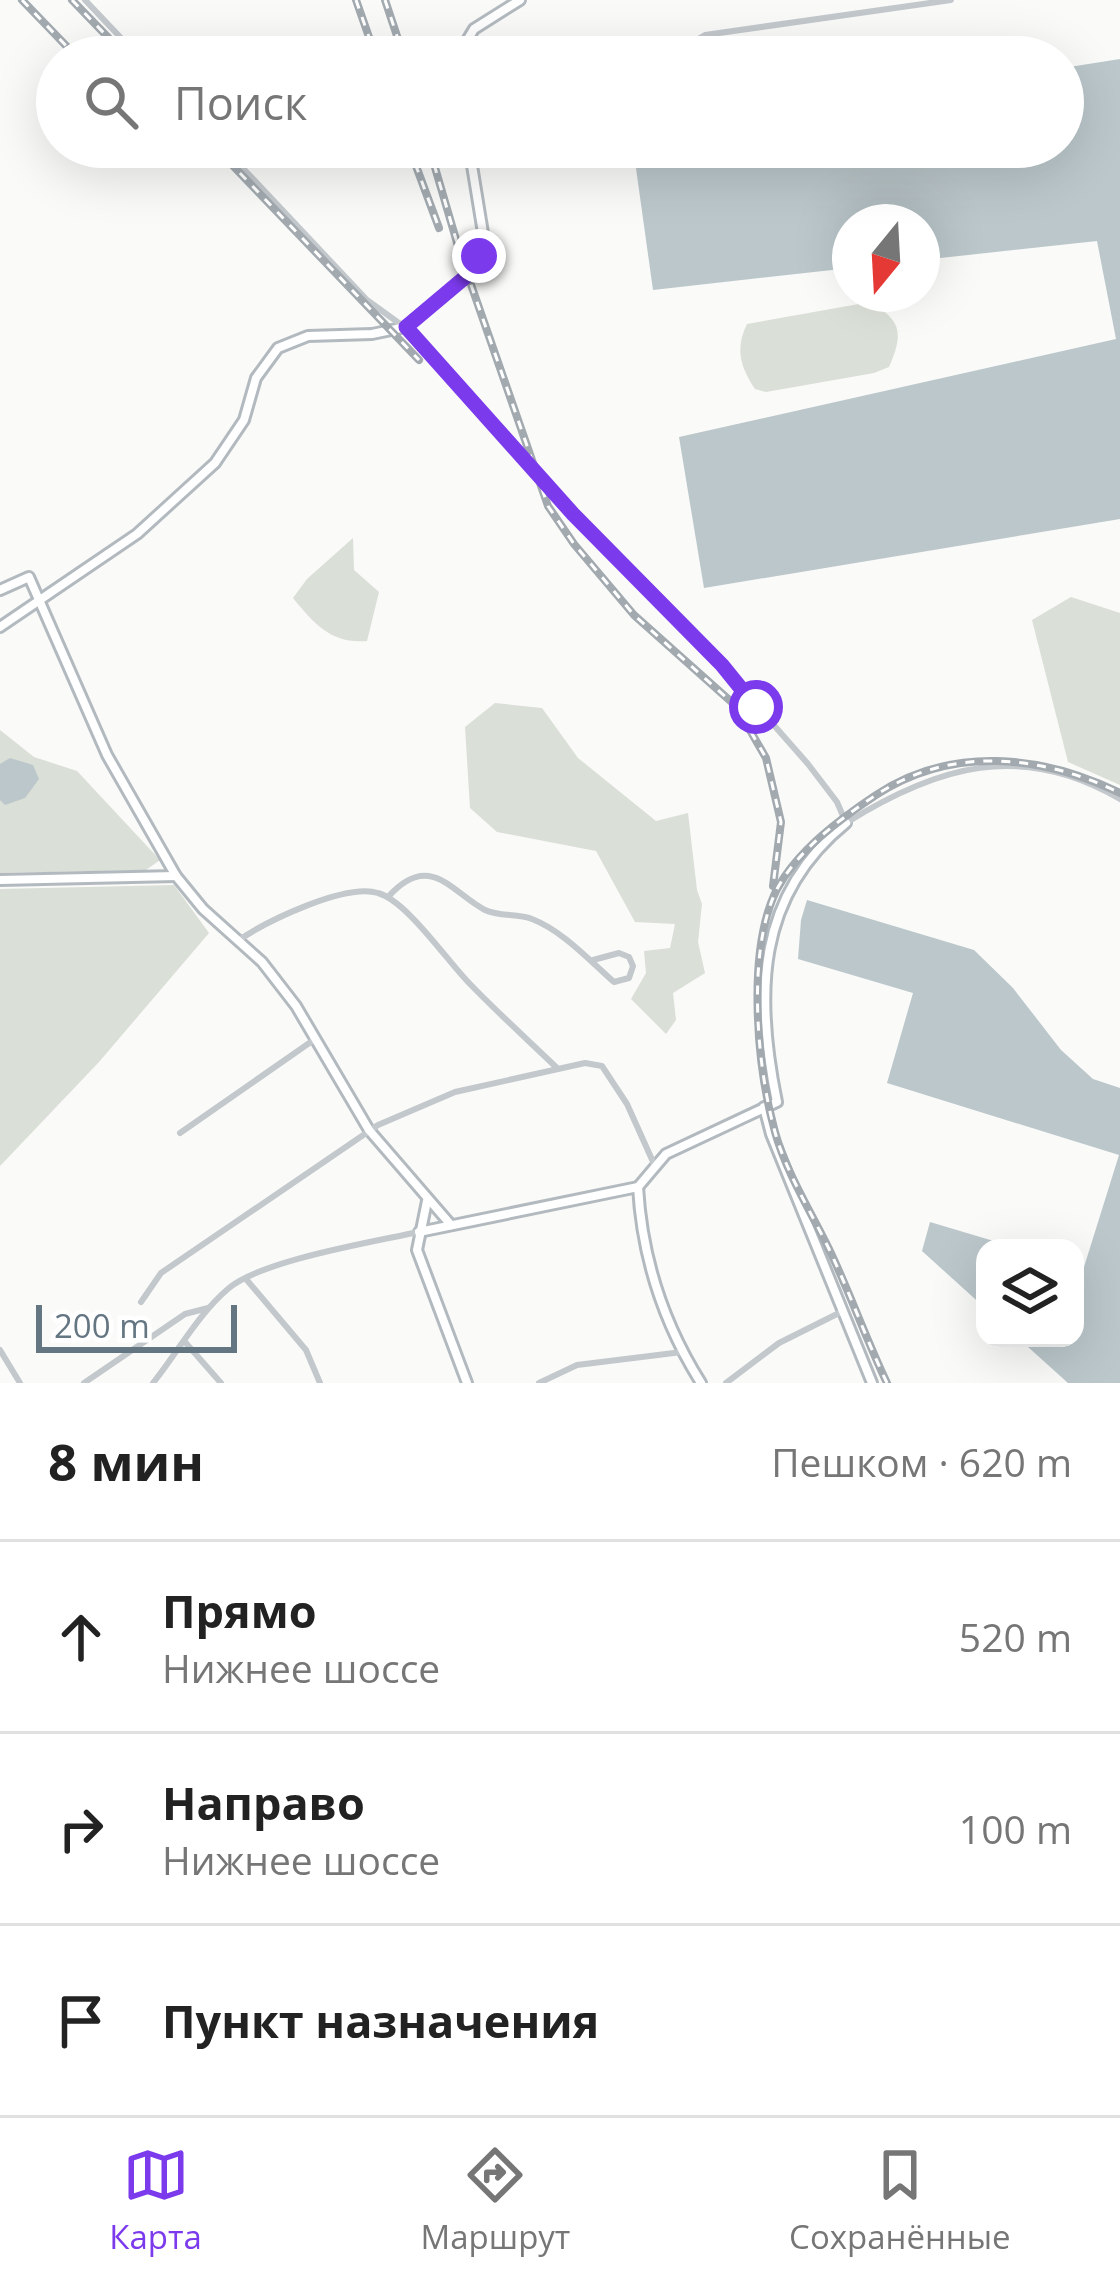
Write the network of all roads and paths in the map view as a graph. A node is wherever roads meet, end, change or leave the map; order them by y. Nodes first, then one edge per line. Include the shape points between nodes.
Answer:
1 (85, 0) edge
2 (520, 0) edge
3 (951, 0) edge
4 (119, 36) edge
5 (467, 36) edge
6 (704, 36) edge
7 (243, 168) edge
8 (473, 168) edge
9 (406, 327) junction
10 (0, 590) edge
11 (40, 600) junction
12 (0, 627) edge
13 (1120, 799) edge
14 (846, 823) junction
15 (176, 876) junction
16 (0, 880) edge
17 (388, 897) junction
18 (239, 940) junction
19 (593, 961) junction
20 (315, 1040) junction
21 (557, 1068) junction
22 (764, 1107) junction
23 (369, 1130) junction
24 (180, 1133) dead end
25 (654, 1164) junction
26 (638, 1187) junction
27 (427, 1200) junction
28 (451, 1225) junction
29 (419, 1232) junction
30 (245, 1278) junction
31 (140, 1302) dead end
32 (212, 1306) junction
33 (843, 1311) junction
34 (185, 1342) junction
35 (0, 1350) edge
36 (682, 1352) junction
37 (464, 1381) edge
38 (20, 1383) edge
39 (84, 1383) edge
40 (153, 1383) edge
41 (221, 1383) edge
42 (320, 1383) edge
43 (539, 1383) edge
44 (701, 1383) edge
45 (726, 1383) edge
46 (872, 1383) edge

1 - 4 street
2 - 5 street
3 - 6 street
7 - 9 street via 367,300
8 - 9 street via 479,256
9 - 11 street via 308,336 278,348 215,463 137,534
9 - 14 street via 722,665 808,764
10 - 11 street via 29,577
11 - 12 street
11 - 15 street via 107,755
13 - 14 street via 1058,772 970,768 932,776
14 - 22 street via 800,869 771,933 768,1057 777,1102
15 - 16 street
15 - 18 street
17 - 18 street via 337,896
17 - 19 street via 421,878 441,878 486,911 532,919
17 - 21 street
18 - 20 street
19 - 19 street via 614,982 629,978 633,966 619,953
20 - 23 street
20 - 24 street
21 - 23 street via 455,1092
21 - 25 street via 602,1066
22 - 25 street
22 - 33 street
23 - 27 street
23 - 31 street via 161,1273
25 - 26 street
26 - 28 street
26 - 36 street via 654,1282
27 - 28 street
27 - 29 street
28 - 29 street
29 - 30 street
29 - 37 street via 421,1263
30 - 32 street
30 - 42 street via 306,1350
32 - 34 street
32 - 39 street via 185,1314
33 - 45 street via 779,1343
33 - 46 street
34 - 40 street
34 - 41 street
35 - 38 street
36 - 43 street via 577,1365
36 - 44 street

